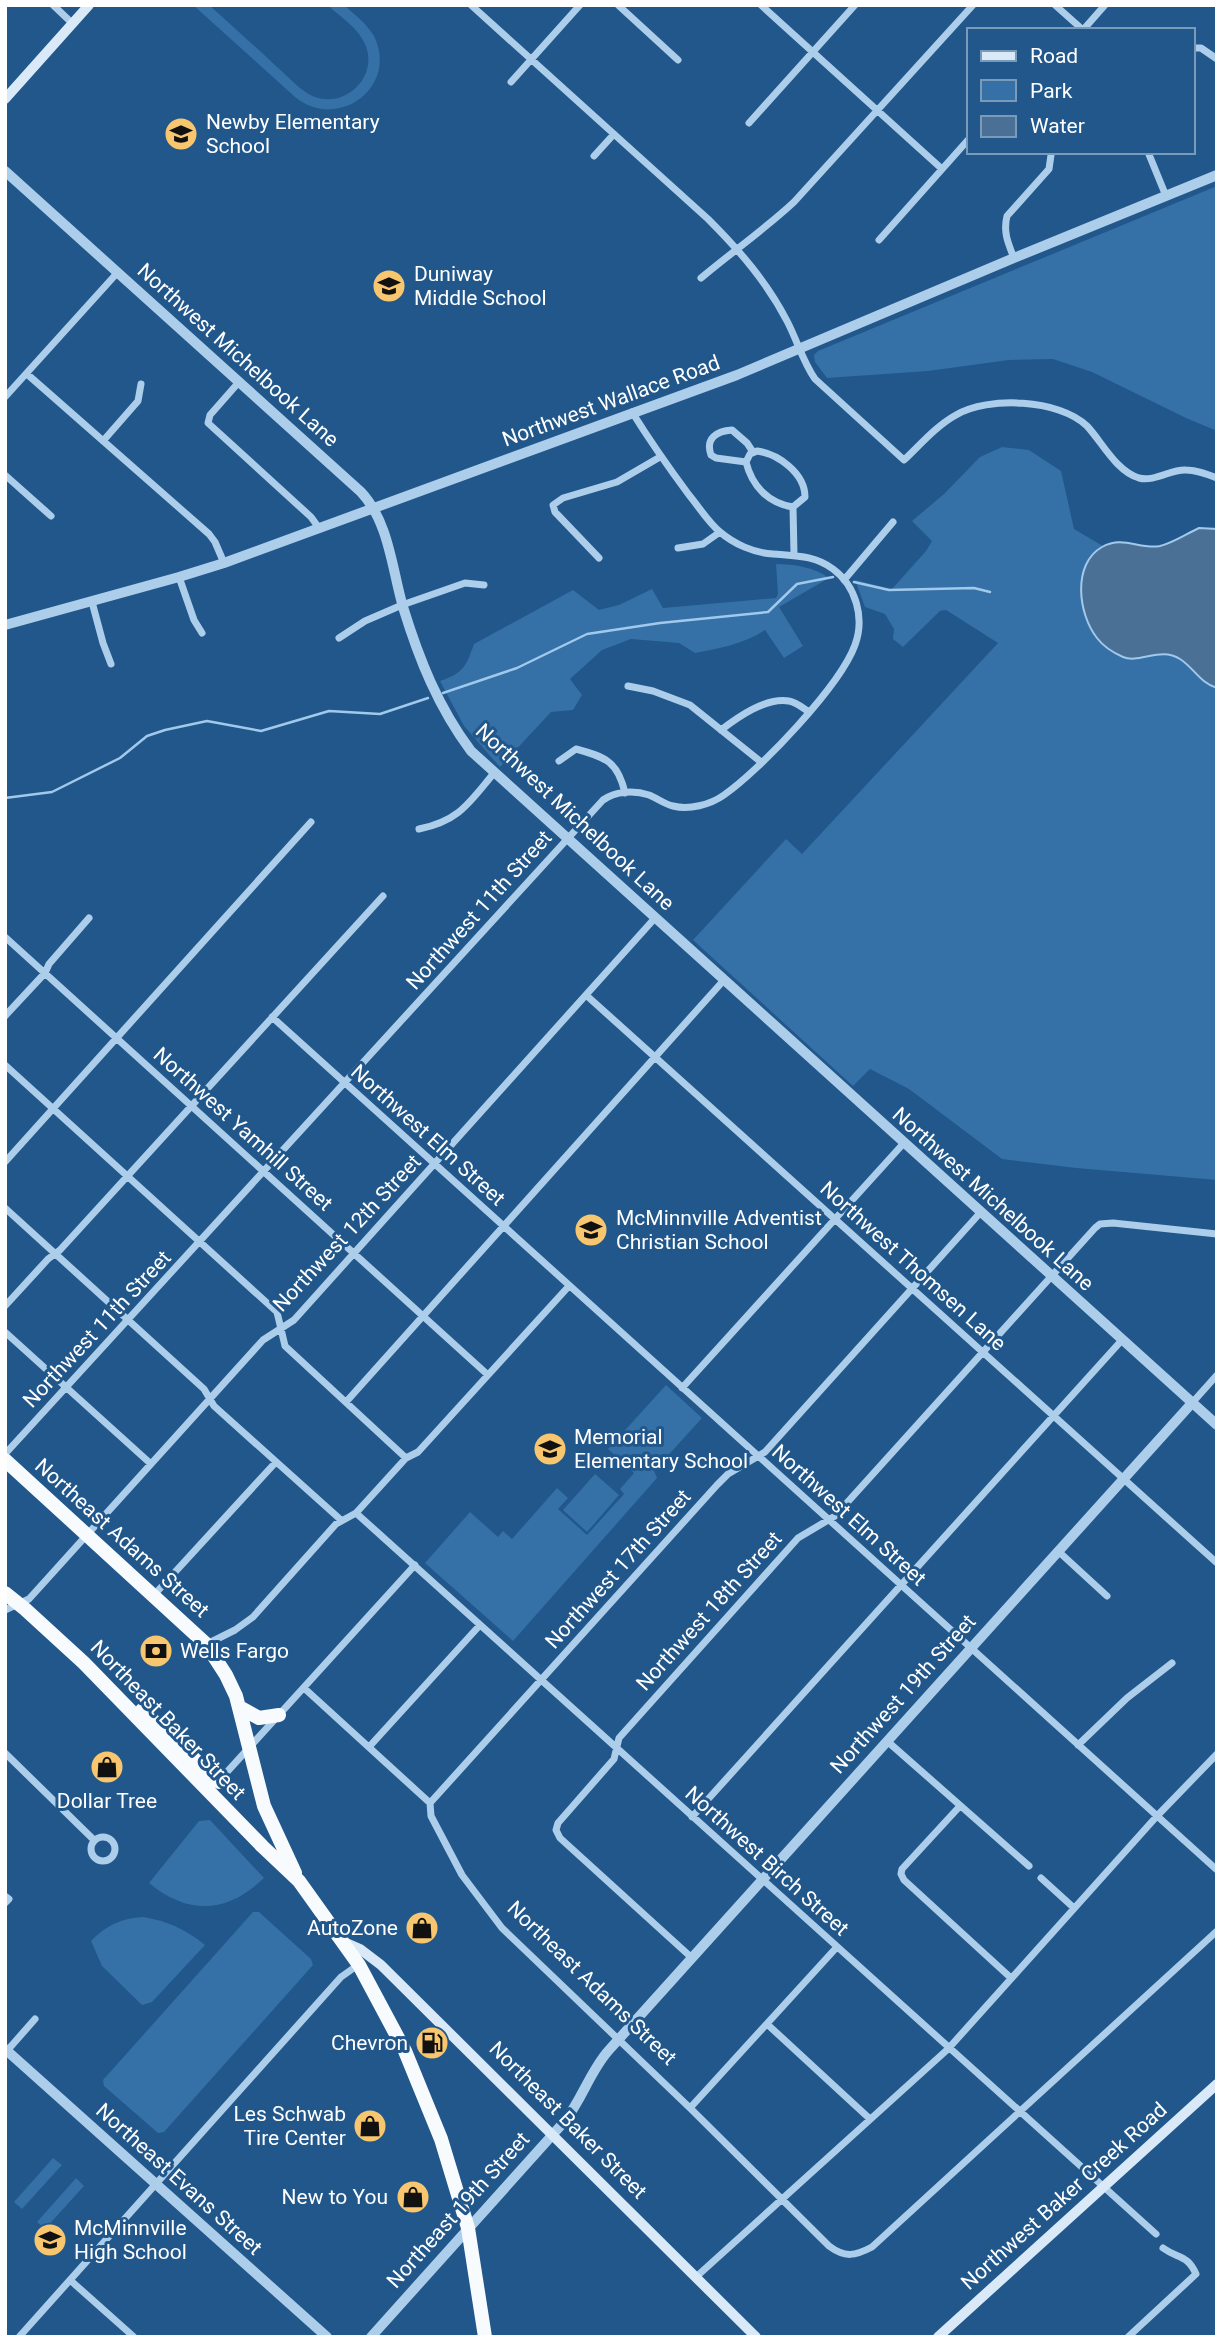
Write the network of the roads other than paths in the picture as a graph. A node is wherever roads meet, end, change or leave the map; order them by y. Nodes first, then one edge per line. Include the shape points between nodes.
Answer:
1 (53, 5) edge
2 (89, 5) edge
3 (471, 5) edge
4 (580, 5) edge
5 (618, 5) edge
6 (761, 5) edge
7 (855, 5) edge
8 (973, 5) edge
9 (1055, 5) edge
10 (1105, 5) edge
11 (73, 24) junction
12 (1081, 28) edge
13 (1085, 28) edge
14 (1194, 48) edge
15 (813, 52) junction
16 (531, 59) junction
17 (678, 60) dead end
18 (1217, 60) edge
19 (511, 82) dead end
20 (7, 94) edge
21 (878, 111) junction
22 (749, 123) dead end
23 (614, 134) junction
24 (967, 141) edge
25 (1150, 154) edge
26 (1051, 155) dead end
27 (594, 156) dead end
28 (942, 169) junction
29 (5, 171) edge
30 (1217, 175) edge
31 (1166, 196) junction
32 (879, 240) dead end
33 (736, 248) junction
34 (1014, 258) junction
35 (118, 272) junction
36 (701, 278) dead end
37 (800, 349) junction
38 (27, 374) junction
39 (239, 382) junction
40 (141, 384) dead end
41 (5, 397) edge
42 (632, 412) junction
43 (103, 441) junction
44 (752, 452) junction
45 (660, 457) junction
46 (746, 462) junction
47 (5, 475) edge
48 (1217, 478) edge
49 (374, 507) junction
50 (793, 507) junction
51 (51, 516) dead end
52 (893, 522) dead end
53 (319, 527) junction
54 (720, 531) junction
55 (677, 548) dead end
56 (794, 554) junction
57 (599, 558) dead end
58 (224, 563) junction
59 (179, 577) junction
60 (844, 580) junction
61 (484, 585) dead end
62 (92, 602) junction
63 (402, 605) junction
64 (5, 625) edge
65 (202, 633) dead end
66 (339, 638) dead end
67 (111, 664) dead end
68 (628, 685) dead end
69 (809, 712) junction
70 (722, 730) junction
71 (559, 761) dead end
72 (761, 762) junction
73 (494, 773) junction
74 (625, 793) junction
75 (311, 822) dead end
76 (419, 830) dead end
77 (567, 839) junction
78 (383, 896) dead end
79 (89, 918) dead end
80 (655, 918) junction
81 (5, 937) edge
82 (45, 973) junction
83 (724, 981) junction
84 (586, 995) junction
85 (5, 1016) edge
86 (272, 1017) junction
87 (117, 1038) junction
88 (655, 1057) junction
89 (5, 1065) edge
90 (345, 1083) junction
91 (191, 1105) junction
92 (54, 1108) junction
93 (903, 1144) junction
94 (5, 1162) edge
95 (434, 1164) junction
96 (264, 1172) junction
97 (127, 1177) junction
98 (5, 1208) edge
99 (981, 1213) junction
100 (835, 1219) junction
101 (503, 1226) junction
102 (1217, 1234) edge
103 (201, 1242) junction
104 (354, 1253) junction
105 (55, 1254) junction
106 (1051, 1276) junction
107 (569, 1286) junction
108 (911, 1288) junction
109 (5, 1306) edge
110 (423, 1316) junction
111 (128, 1320) junction
112 (281, 1330) junction
113 (5, 1332) edge
114 (1122, 1340) junction
115 (983, 1353) junction
116 (488, 1375) junction
117 (1217, 1375) edge
118 (66, 1387) junction
119 (682, 1388) junction
120 (210, 1399) junction
121 (346, 1402) junction
122 (1192, 1403) junction
123 (1053, 1416) junction
124 (1217, 1426) edge
125 (5, 1454) edge
126 (759, 1457) junction
127 (406, 1458) junction
128 (5, 1460) edge
129 (275, 1463) junction
130 (151, 1464) junction
131 (1123, 1479) junction
132 (356, 1513) junction
133 (341, 1520) junction
134 (829, 1520) junction
135 (87, 1534) junction
136 (1058, 1551) junction
137 (1217, 1563) edge
138 (415, 1566) junction
139 (901, 1586) junction
140 (5, 1593) edge
141 (154, 1595) junction
142 (1107, 1596) dead end
143 (12, 1607) edge
144 (480, 1625) junction
145 (206, 1644) junction
146 (971, 1647) junction
147 (1172, 1662) dead end
148 (541, 1680) junction
149 (304, 1688) junction
150 (240, 1707) junction
151 (279, 1715) junction
152 (887, 1741) junction
153 (1079, 1745) junction
154 (250, 1747) junction
155 (369, 1747) junction
156 (617, 1749) junction
157 (1217, 1754) edge
158 (6, 1755) edge
159 (214, 1787) junction
160 (430, 1803) junction
161 (960, 1805) junction
162 (1157, 1815) junction
163 (692, 1817) junction
164 (94, 1840) dead end
165 (1029, 1866) dead end
166 (1217, 1870) edge
167 (1041, 1878) dead end
168 (762, 1880) junction
169 (299, 1881) junction
170 (1074, 1908) junction
171 (1217, 1931) edge
172 (344, 1942) junction
173 (836, 1948) junction
174 (692, 1958) junction
175 (359, 1965) junction
176 (1011, 1978) junction
177 (35, 2019) dead end
178 (767, 2024) junction
179 (618, 2039) junction
180 (948, 2049) junction
181 (6, 2050) edge
182 (1217, 2084) edge
183 (690, 2108) junction
184 (1019, 2112) junction
185 (870, 2119) junction
186 (552, 2134) junction
187 (156, 2184) junction
188 (1102, 2188) junction
189 (782, 2199) junction
190 (468, 2228) junction
191 (1156, 2234) dead end
192 (1163, 2248) dead end
193 (696, 2277) junction
194 (70, 2280) junction
195 (19, 2337) edge
196 (134, 2337) edge
197 (327, 2337) edge
198 (371, 2337) edge
199 (485, 2337) edge
200 (756, 2337) edge
201 (938, 2337) edge
202 (1128, 2337) edge

1 - 11 street
2 - 11 main road
3 - 16 street
4 - 16 street
5 - 17 street
6 - 15 street
7 - 15 street
8 - 21 street
9 - 12 street
10 - 13 street
11 - 20 main road
14 - 18 street
15 - 21 street
15 - 22 street
16 - 19 street
16 - 23 street
21 - 28 street
21 - 33 street via 794,202
23 - 27 street
23 - 33 street
24 - 28 street
25 - 31 street
26 - 34 street via 1049,169 1007,216 1005,234
28 - 32 street
29 - 35 street, Northwest Michelbook Lane
30 - 31 street, Northwest Wallace Road
31 - 34 street, Northwest Wallace Road
33 - 36 street
33 - 37 street via 765,284
34 - 37 street, Northwest Wallace Road
35 - 38 street
35 - 39 street, Northwest Michelbook Lane
37 - 42 street, Northwest Wallace Road
37 - 48 street via 815,379 904,460 939,427 972,408 1047,405 1078,418 1125,470 1140,478 1184,469
38 - 41 street
38 - 43 street
39 - 49 street, Northwest Michelbook Lane
39 - 53 street via 208,423
40 - 43 street via 138,401
42 - 45 street
42 - 49 street, Northwest Wallace Road
43 - 58 street via 209,534
44 - 46 street
44 - 46 street via 732,430 722,430 711,438 711,455
44 - 50 street via 774,457 802,480 805,497
45 - 54 street
45 - 57 street via 624,479 553,505
46 - 50 street via 761,492
47 - 51 street
49 - 53 street, Northwest Wallace Road
49 - 63 street, Northwest Michelbook Lane
50 - 56 street
52 - 60 street
53 - 58 street, Northwest Wallace Road
54 - 55 street via 703,544
54 - 56 street via 756,551
56 - 60 street via 820,561
58 - 59 street, Northwest Wallace Road
59 - 62 street, Northwest Wallace Road
59 - 65 street
60 - 69 street via 859,610 855,645
61 - 63 street via 465,583
62 - 64 street, Northwest Wallace Road
62 - 67 street
63 - 66 street
63 - 73 street, Northwest Michelbook Lane via 421,664 444,712 471,751
68 - 70 street via 690,705
69 - 70 street via 793,701 771,702
69 - 72 street
70 - 72 street
71 - 74 street via 576,749 609,762 618,770
72 - 74 street via 723,796 704,805 673,806 648,795
73 - 76 street via 454,818
73 - 77 street, Northwest Michelbook Lane
74 - 77 street, Northwest 11th Street via 603,800
75 - 87 street
77 - 80 street, Northwest Michelbook Lane
77 - 90 street, Northwest 11th Street
78 - 86 street
79 - 82 street
80 - 83 street, Northwest Michelbook Lane
80 - 84 street, Northwest 12th Street
81 - 82 street, Northwest Yamhill Street
82 - 85 street
82 - 87 street, Northwest Yamhill Street
83 - 88 street
83 - 93 street, Northwest Michelbook Lane
84 - 88 street, Northwest Thomsen Lane
84 - 95 street, Northwest 12th Street
86 - 90 street, Northwest Elm Street
86 - 91 street
87 - 91 street, Northwest Yamhill Street
87 - 92 street
88 - 100 street, Northwest Thomsen Lane
88 - 101 street
89 - 92 street
90 - 95 street, Northwest Elm Street
90 - 96 street, Northwest 11th Street
91 - 96 street, Northwest Yamhill Street
91 - 97 street
92 - 94 street
92 - 97 street
93 - 99 street, Northwest Michelbook Lane
93 - 100 street
95 - 101 street, Northwest Elm Street
95 - 104 street, Northwest 12th Street
96 - 103 street, Northwest 11th Street
96 - 104 street, Northwest Yamhill Street
97 - 103 street
97 - 105 street
98 - 105 street
99 - 106 street, Northwest Michelbook Lane
99 - 108 street, Northwest 17th Street
100 - 108 street, Northwest Thomsen Lane
100 - 119 street
101 - 107 street, Northwest Elm Street
101 - 110 street
102 - 106 street, Northwest 18th Street via 1100,1224
103 - 111 street, Northwest 11th Street
103 - 112 street via 277,1312
104 - 110 street, Northwest Yamhill Street
104 - 112 street, Northwest 12th Street
105 - 109 street
105 - 111 street
106 - 114 street, Northwest Michelbook Lane
106 - 115 street, Northwest 18th Street
107 - 116 street
107 - 119 street, Northwest Elm Street
108 - 115 street, Northwest Thomsen Lane
108 - 126 street, Northwest 17th Street
110 - 116 street, Northwest Yamhill Street
110 - 121 street
111 - 118 street, Northwest 11th Street
111 - 120 street
112 - 120 street, Northwest 12th Street via 263,1340
112 - 121 street via 285,1346
113 - 118 street
114 - 122 street, Northwest Michelbook Lane
114 - 123 street
115 - 123 street, Northwest Thomsen Lane
115 - 134 street, Northwest 18th Street
116 - 127 street via 418,1452
117 - 122 street, Northwest 19th Street
118 - 125 street, Northwest 11th Street
118 - 130 street
119 - 126 street, Northwest Elm Street
120 - 129 street
120 - 130 street, Northwest 12th Street
121 - 127 street
122 - 124 street, Northwest Michelbook Lane
122 - 131 street, Northwest 19th Street
123 - 131 street, Northwest Thomsen Lane
123 - 139 street
126 - 134 street, Northwest Elm Street
126 - 148 street, Northwest 17th Street via 717,1485
127 - 132 street
128 - 135 highway, Northeast Adams Street
129 - 133 street
129 - 141 street
130 - 135 street, Northwest 12th Street
131 - 136 street, Northwest 19th Street
131 - 137 street, Northwest Thomsen Lane
132 - 133 street
132 - 138 street, Northwest Birch Street
133 - 145 street via 253,1617
134 - 139 street, Northwest Elm Street
134 - 156 street, Northwest 18th Street via 798,1538 619,1738
135 - 141 highway, Northeast Adams Street
135 - 143 street, Northwest 12th Street via 30,1599
136 - 142 street
136 - 146 street, Northwest 19th Street
138 - 144 street, Northwest Birch Street
138 - 149 street
139 - 146 street, Northwest Elm Street
139 - 163 street
140 - 143 highway, Northeast Baker Street
141 - 145 highway, Northeast Adams Street
143 - 159 highway, Northeast Baker Street via 83,1663
144 - 148 street, Northwest Birch Street
144 - 155 street
145 - 150 highway, Northeast Adams Street
146 - 152 street, Northwest 19th Street
146 - 153 street, Northwest Elm Street
147 - 153 street via 1126,1698
148 - 156 street, Northwest Birch Street
148 - 160 street, Northwest 17th Street
149 - 151 street
149 - 155 street, Northeast Adams Street
150 - 151 highway via 259,1718
150 - 154 highway, Northeast Adams Street
151 - 154 street
152 - 161 street
152 - 168 street, Northwest 19th Street
153 - 162 street, Northwest Elm Street
154 - 159 street
154 - 169 highway, Northeast Adams Street via 264,1806
155 - 160 street, Northeast Adams Street
156 - 163 street, Northwest Birch Street
156 - 174 street, Northwest 18th Street via 614,1759 556,1830
157 - 162 street
158 - 164 street
159 - 169 highway, Northeast Baker Street
160 - 179 street, Northeast Adams Street via 431,1816 480,1900 523,1950
161 - 165 street
161 - 176 street via 901,1874
162 - 166 street, Northwest Elm Street
162 - 170 street
163 - 168 street, Northwest Birch Street
167 - 170 street
168 - 173 street, Northwest Birch Street
168 - 174 street, Northwest 19th Street
169 - 172 highway
170 - 176 street
171 - 184 street
172 - 175 highway
172 - 186 main road, Northeast Baker Street via 382,1965
173 - 178 street
173 - 180 street, Northwest Birch Street
174 - 179 street, Northwest 19th Street
175 - 187 street via 341,1977
175 - 190 highway via 423,2091
176 - 180 street
177 - 181 street
178 - 183 street
178 - 185 street
179 - 183 street, Northeast Adams Street
179 - 186 street, Northeast 19th Street via 603,2056 574,2110
180 - 184 street, Northwest Birch Street
180 - 185 street
181 - 187 street, Northeast Evans Street
182 - 188 main road, Northwest Baker Creek Road
183 - 189 street, Northeast Adams Street
184 - 188 street, Northwest Birch Street
184 - 189 street, Northeast Adams Street via 860,2253 838,2253
185 - 189 street
186 - 190 street, Northeast 19th Street
186 - 193 main road, Northeast Baker Street
187 - 194 street
187 - 197 street, Northeast Evans Street
188 - 191 street, Northwest Birch Street
188 - 201 main road, Northwest Baker Creek Road
189 - 193 street
190 - 198 street, Northeast 19th Street
190 - 199 highway
192 - 202 street via 1184,2257 1196,2274
193 - 200 main road, Northeast Baker Street
194 - 195 street
194 - 196 street

